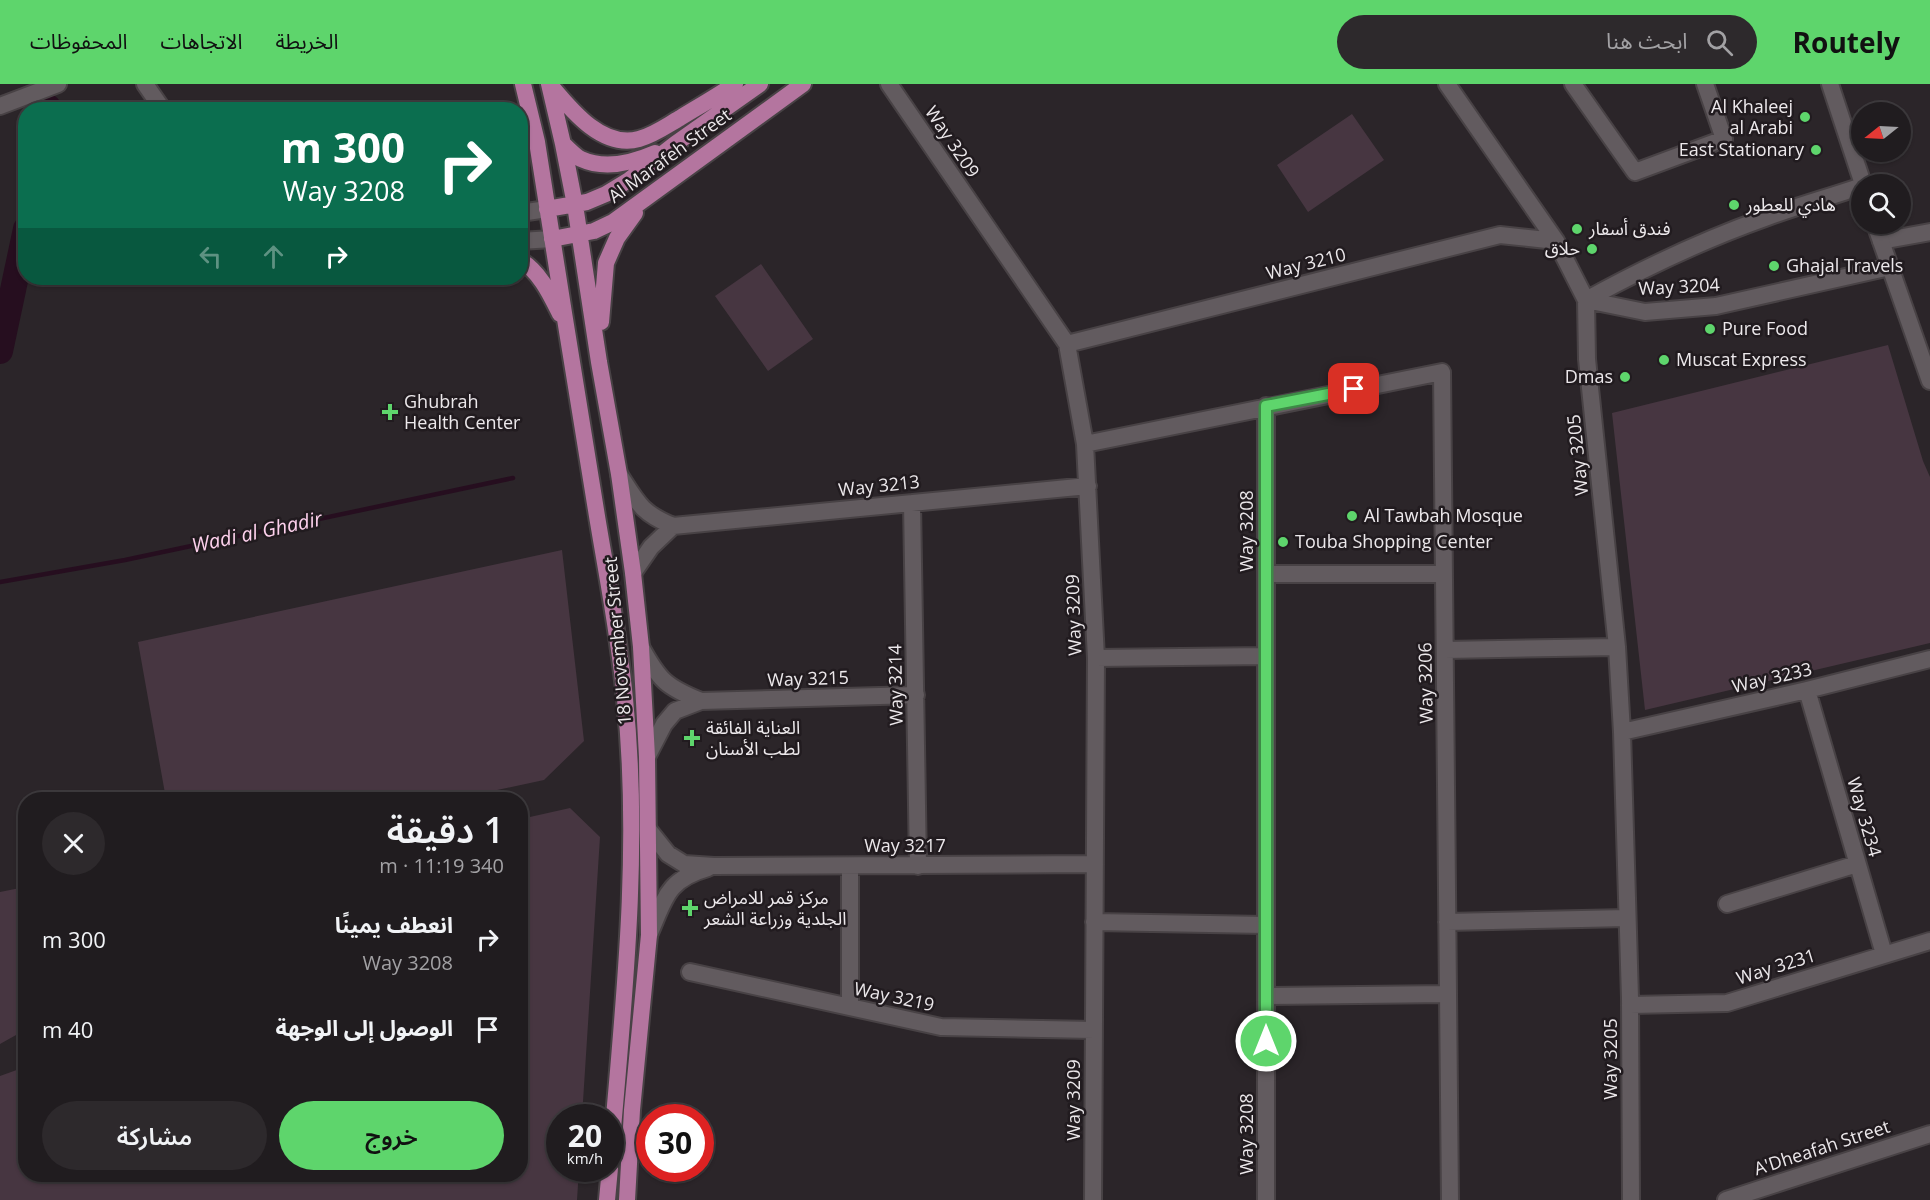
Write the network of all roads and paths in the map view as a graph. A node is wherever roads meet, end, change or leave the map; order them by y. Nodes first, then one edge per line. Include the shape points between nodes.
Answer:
1 (58, 84) edge
2 (145, 84) edge
3 (523, 84) edge
4 (549, 84) edge
5 (735, 84) edge
6 (760, 84) edge
7 (803, 84) edge
8 (890, 84) edge
9 (1447, 84) edge
10 (1573, 84) edge
11 (1705, 84) edge
12 (1831, 84) edge
13 (157, 102) edge
14 (527, 102) edge
15 (528, 105) edge
16 (0, 106) edge
17 (563, 144) junction
18 (675, 144) junction
19 (1859, 174) edge
20 (1851, 189) edge
21 (651, 196) junction
22 (575, 205) junction
23 (547, 209) junction
24 (528, 212) edge
25 (1930, 232) edge
26 (579, 234) junction
27 (1879, 234) edge
28 (552, 239) junction
29 (528, 240) edge
30 (1556, 241) junction
31 (1881, 241) junction
32 (528, 265) edge
33 (1890, 267) junction
34 (1586, 300) junction
35 (567, 326) junction
36 (1067, 344) junction
37 (599, 362) junction
38 (1930, 381) edge
39 (1266, 406) junction
40 (1085, 444) junction
41 (619, 474) junction
42 (1088, 486) junction
43 (912, 503) junction
44 (673, 526) junction
45 (633, 573) junction
46 (1266, 574) junction
47 (1444, 574) junction
48 (641, 647) junction
49 (1617, 647) junction
50 (1445, 650) junction
51 (1266, 656) junction
52 (1096, 658) junction
53 (1930, 659) edge
54 (1807, 690) junction
55 (916, 695) junction
56 (701, 701) junction
57 (1622, 732) junction
58 (647, 758) junction
59 (648, 829) junction
60 (1095, 864) junction
61 (1857, 864) junction
62 (714, 866) junction
63 (850, 866) junction
64 (918, 866) junction
65 (1727, 904) dead end
66 (1627, 918) junction
67 (1094, 922) junction
68 (1447, 922) junction
69 (1266, 925) junction
70 (649, 934) junction
71 (1930, 940) edge
72 (1884, 954) junction
73 (690, 972) dead end
74 (1448, 994) junction
75 (1266, 996) junction
76 (1630, 1005) junction
77 (850, 1007) junction
78 (1094, 1030) junction
79 (615, 1104) edge
80 (1930, 1134) edge
81 (609, 1182) edge
82 (608, 1200) edge
83 (627, 1200) edge
84 (1093, 1200) edge
85 (1266, 1200) edge
86 (1450, 1200) edge
87 (1631, 1200) edge
88 (1726, 1200) edge

1 - 16 street
2 - 13 street
3 - 14 main road, 18 November Street
4 - 5 main road via 588,126 604,135 636,140 655,134
4 - 17 main road, 18 November Street
6 - 18 main road, Al Marafeh Street
7 - 21 main road, Al Marafeh Street
8 - 36 street, Way 3209
9 - 30 street, Way 3205
10 - 11 street via 1635,172 1724,139
12 - 19 street
15 - 23 main road, 18 November Street
17 - 18 main road via 580,159 616,165
17 - 22 main road, 18 November Street
18 - 22 main road, Al Marafeh Street via 621,184
20 - 34 street, Way 3204 via 1695,246
21 - 26 main road, Al Marafeh Street via 613,222
21 - 37 main road via 617,238 606,263
22 - 23 main road, Al Marafeh Street
22 - 26 main road, 18 November Street
23 - 24 street
23 - 28 main road, 18 November Street
25 - 31 street
26 - 28 main road, Al Marafeh Street
26 - 37 main road, 18 November Street
27 - 31 street
28 - 29 street
28 - 35 main road, 18 November Street
30 - 34 street, Way 3205
30 - 36 street, Way 3210 via 1500,235
31 - 33 street
32 - 35 main road via 542,281
33 - 34 street, Way 3204 via 1716,306 1646,312
33 - 38 street
34 - 49 street, Way 3205 via 1587,359
35 - 79 main road, 18 November Street via 625,699 631,869
36 - 40 street, Way 3209
37 - 41 main road, 18 November Street
39 - 40 street
39 - 46 street, Way 3208
39 - 47 street, Way 3206 via 1442,372
40 - 42 street, Way 3209
41 - 44 street via 641,508
41 - 45 main road, 18 November Street
42 - 43 street, Way 3213
42 - 52 street, Way 3209
43 - 44 street, Way 3213
43 - 55 street, Way 3214
44 - 45 street via 651,547
45 - 48 main road, 18 November Street
46 - 47 street
46 - 51 street, Way 3208
47 - 50 street, Way 3206
48 - 56 street, Way 3215 via 657,675 675,691
48 - 58 main road, 18 November Street
49 - 50 street
49 - 57 street, Way 3205
50 - 68 street, Way 3206
51 - 52 street
51 - 69 street, Way 3208
52 - 60 street, Way 3209
53 - 54 street, Way 3233
54 - 57 street, Way 3233
54 - 61 street, Way 3234
55 - 56 street, Way 3215
55 - 64 street, Way 3214
56 - 58 street, Way 3215 via 675,711
57 - 66 street, Way 3205
58 - 59 main road, 18 November Street
59 - 62 street, Way 3217 via 668,854 684,864
59 - 70 main road, 18 November Street
60 - 64 street, Way 3217
60 - 67 street, Way 3209
61 - 65 street
61 - 72 street, Way 3234
62 - 63 street, Way 3217
62 - 70 street, Way 3217 via 676,881
63 - 64 street, Way 3217
63 - 77 street
66 - 68 street
66 - 76 street, Way 3205
67 - 69 street
67 - 78 street, Way 3209
68 - 74 street, Way 3206
69 - 75 street, Way 3208
70 - 83 main road, 18 November Street
71 - 72 street, Way 3231
72 - 76 street, Way 3231 via 1727,1003
73 - 77 street, Way 3219
74 - 75 street
74 - 86 street, Way 3206
75 - 85 street, Way 3208
76 - 87 street, Way 3205
77 - 78 street, Way 3219 via 941,1027
78 - 84 street, Way 3209
80 - 88 street, A'Dheafah Street
81 - 82 main road

